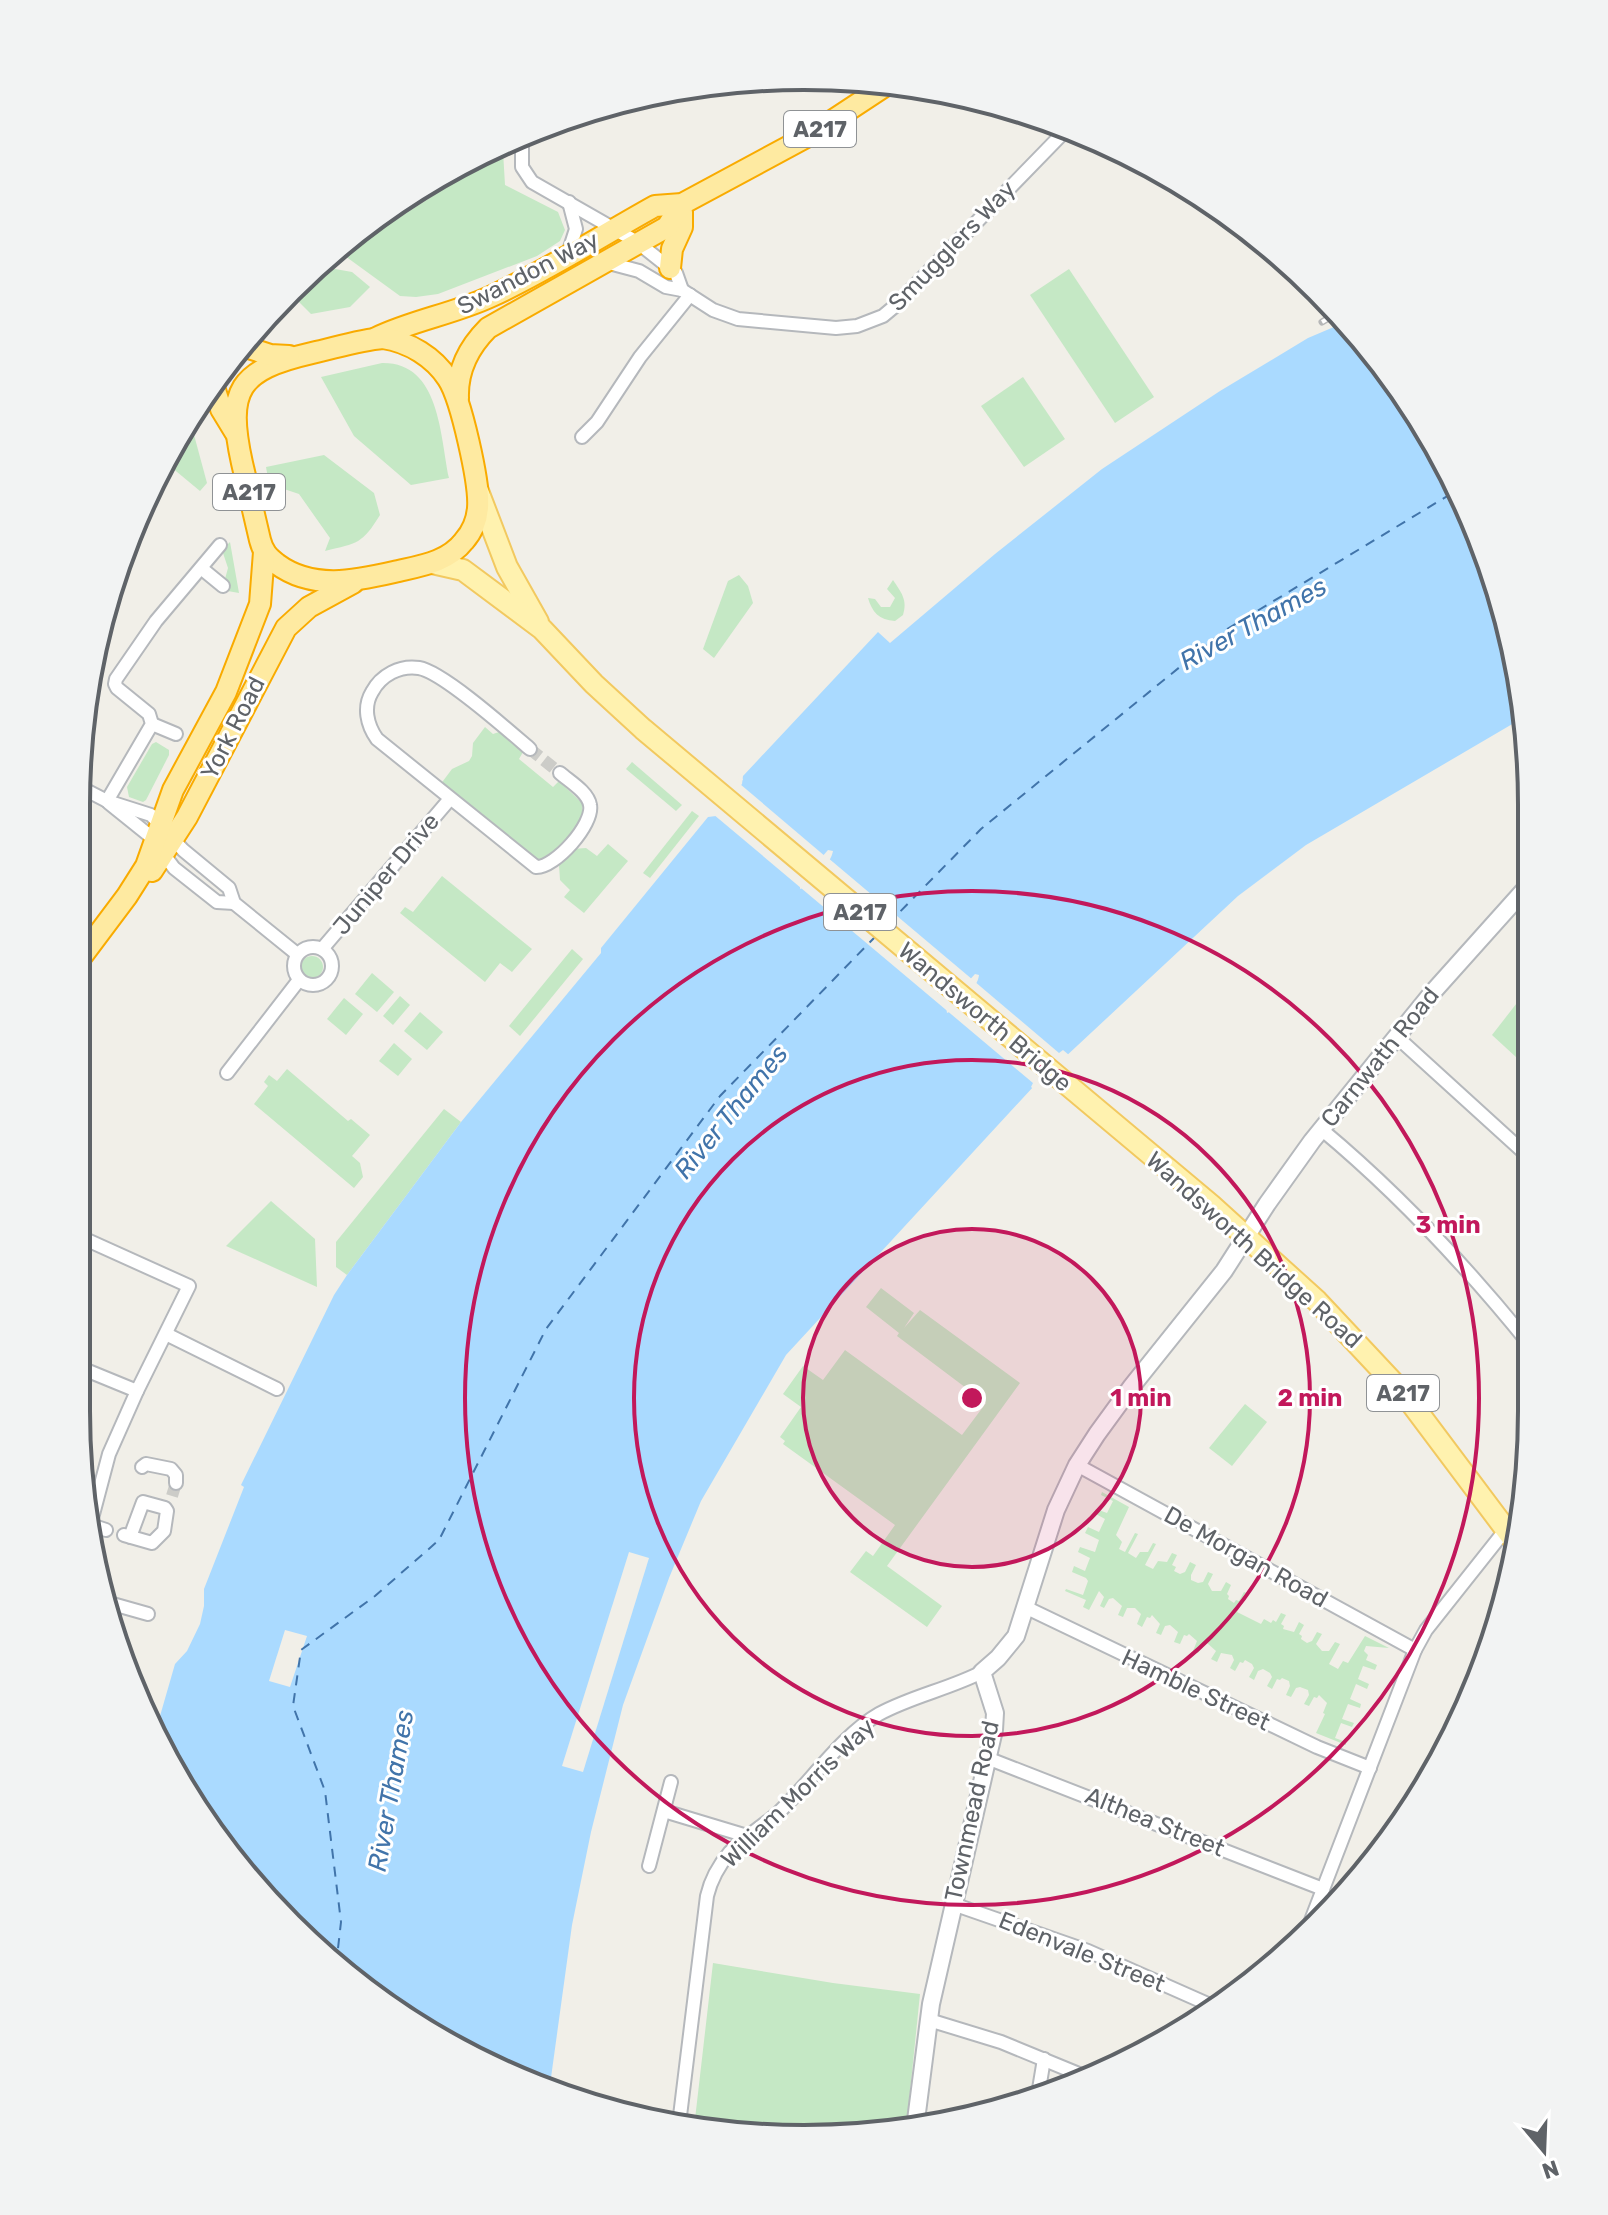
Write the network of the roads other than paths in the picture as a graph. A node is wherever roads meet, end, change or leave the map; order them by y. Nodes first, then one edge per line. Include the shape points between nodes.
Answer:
1 (873, 94) edge
2 (1059, 137) edge
3 (522, 148) edge
4 (569, 202) junction
5 (682, 204) junction
6 (616, 228) junction
7 (637, 242) junction
8 (568, 254) junction
9 (604, 262) junction
10 (670, 268) junction
11 (686, 292) junction
12 (372, 339) junction
13 (254, 349) edge
14 (305, 355) junction
15 (217, 397) edge
16 (458, 404) junction
17 (235, 432) junction
18 (582, 437) dead end
19 (477, 489) junction
20 (220, 545) dead end
21 (264, 552) junction
22 (432, 563) junction
23 (201, 568) junction
24 (356, 581) junction
25 (223, 586) dead end
26 (542, 629) junction
27 (152, 724) junction
28 (176, 734) dead end
29 (530, 749) tunnel mouth
30 (560, 773) tunnel mouth
31 (90, 793) edge
32 (449, 800) junction
33 (107, 801) junction
34 (164, 840) junction
35 (1518, 897) edge
36 (234, 903) junction
37 (90, 941) edge
38 (322, 949) junction
39 (297, 954) junction
40 (299, 980) junction
41 (1397, 1037) junction
42 (227, 1073) dead end
43 (1101, 1115) joint
44 (1321, 1129) junction
45 (1518, 1147) edge
46 (1245, 1237) junction
47 (90, 1241) edge
48 (1518, 1331) edge
49 (166, 1334) junction
50 (90, 1372) edge
51 (277, 1389) dead end
52 (137, 1391) junction
53 (1077, 1465) junction
54 (142, 1467) dead end
55 (176, 1483) dead end
56 (172, 1496) tunnel mouth
57 (96, 1504) edge
58 (167, 1511) junction
59 (100, 1528) edge
60 (106, 1530) dead end
61 (1507, 1530) edge
62 (1505, 1544) edge
63 (117, 1605) edge
64 (1025, 1607) junction
65 (148, 1614) dead end
66 (1415, 1650) junction
67 (982, 1672) junction
68 (987, 1758) junction
69 (1370, 1768) junction
70 (671, 1782) dead end
71 (664, 1811) junction
72 (747, 1836) junction
73 (649, 1866) dead end
74 (1323, 1889) junction
75 (953, 1904) junction
76 (1315, 1909) edge
77 (1204, 2003) edge
78 (929, 2020) junction
79 (1044, 2059) junction
80 (1074, 2072) edge
81 (1040, 2085) edge
82 (680, 2114) edge
83 (917, 2116) edge

1 - 5 highway, Swandon Way / A217 via 812,134
2 - 11 street, Smugglers Way via 895,306 874,320 836,328 738,319
3 - 4 street via 528,177
4 - 6 street
4 - 8 street via 576,229
5 - 6 highway, Swandon Way / A217 via 655,206
5 - 7 highway, Swandon Way / A217 via 667,227
5 - 10 highway via 682,227
6 - 7 street
6 - 8 highway, Swandon Way / A217
7 - 9 highway, Swandon Way / A217
7 - 10 street
8 - 12 highway, Swandon Way / A217 via 493,296
9 - 11 street, Smugglers Way via 628,266
9 - 16 highway, Swandon Way / A217 via 488,328 464,362
10 - 11 street
11 - 18 street
12 - 14 highway, A217
12 - 16 highway, A217 via 394,340 424,354 447,378
13 - 14 highway
14 - 17 highway, A217 via 276,363 244,385 236,401
15 - 17 highway
16 - 19 highway, A217
17 - 21 highway, A217
19 - 22 highway, A217 via 478,511 471,532 457,549
19 - 26 main road, A217 via 507,567
20 - 23 street
21 - 24 highway, A217 via 307,579
21 - 34 highway, York Road via 253,627 217,710 173,790
22 - 24 highway, A217
22 - 26 main road, A217 via 463,570
23 - 25 street
23 - 27 street via 116,679 117,688 149,714
24 - 34 highway, York Road via 309,607 286,628
26 - 43 main road, Wandsworth Bridge / A217 via 619,708
27 - 28 street
27 - 33 street
29 - 32 street, Juniper Drive via 428,671 406,667 383,677 368,702 372,733
30 - 32 street, Juniper Drive via 586,796 590,814 556,860 543,868 530,864
31 - 33 street
32 - 38 street, Juniper Drive
33 - 34 street
33 - 34 street via 145,811
34 - 36 street via 229,888
34 - 36 street via 174,868 217,902
34 - 37 highway, York Road
35 - 41 street, Carnwath Road
36 - 39 street
38 - 39 street, Juniper Drive via 306,948
38 - 40 street, Juniper Drive via 332,963 327,979 310,986
39 - 40 street via 293,965
40 - 42 street
41 - 44 street, Carnwath Road
41 - 45 street
43 - 46 main road, Wandsworth Bridge Road / A217
44 - 46 street, Carnwath Road
44 - 48 street via 1444,1246
46 - 53 street
46 - 61 main road, Wandsworth Bridge Road / A217 via 1317,1301 1405,1395
47 - 49 street via 189,1286
49 - 51 street
49 - 52 street
50 - 52 street
52 - 57 street via 109,1454
53 - 64 street via 1047,1532
53 - 66 street, De Morgan Road
54 - 55 street via 171,1469
56 - 58 street
58 - 58 street via 164,1531 152,1543 127,1536 143,1502
59 - 60 street
62 - 66 street via 1426,1630
63 - 65 street
64 - 67 street via 1016,1636
64 - 69 street, Hamble Street
66 - 69 street
67 - 68 street, Townmead Road via 995,1713
67 - 72 street, William Morris Way via 876,1716 780,1811
68 - 74 street, Althea Street
68 - 75 street, Townmead Road
69 - 74 street
70 - 71 street
71 - 72 street
71 - 73 street
72 - 82 street, William Morris Way via 722,1863 709,1888
74 - 76 street
75 - 77 street, Edenvale Street via 1088,1951
75 - 78 street, Townmead Road
78 - 79 street
78 - 83 street, Townmead Road
79 - 80 street
79 - 81 street

